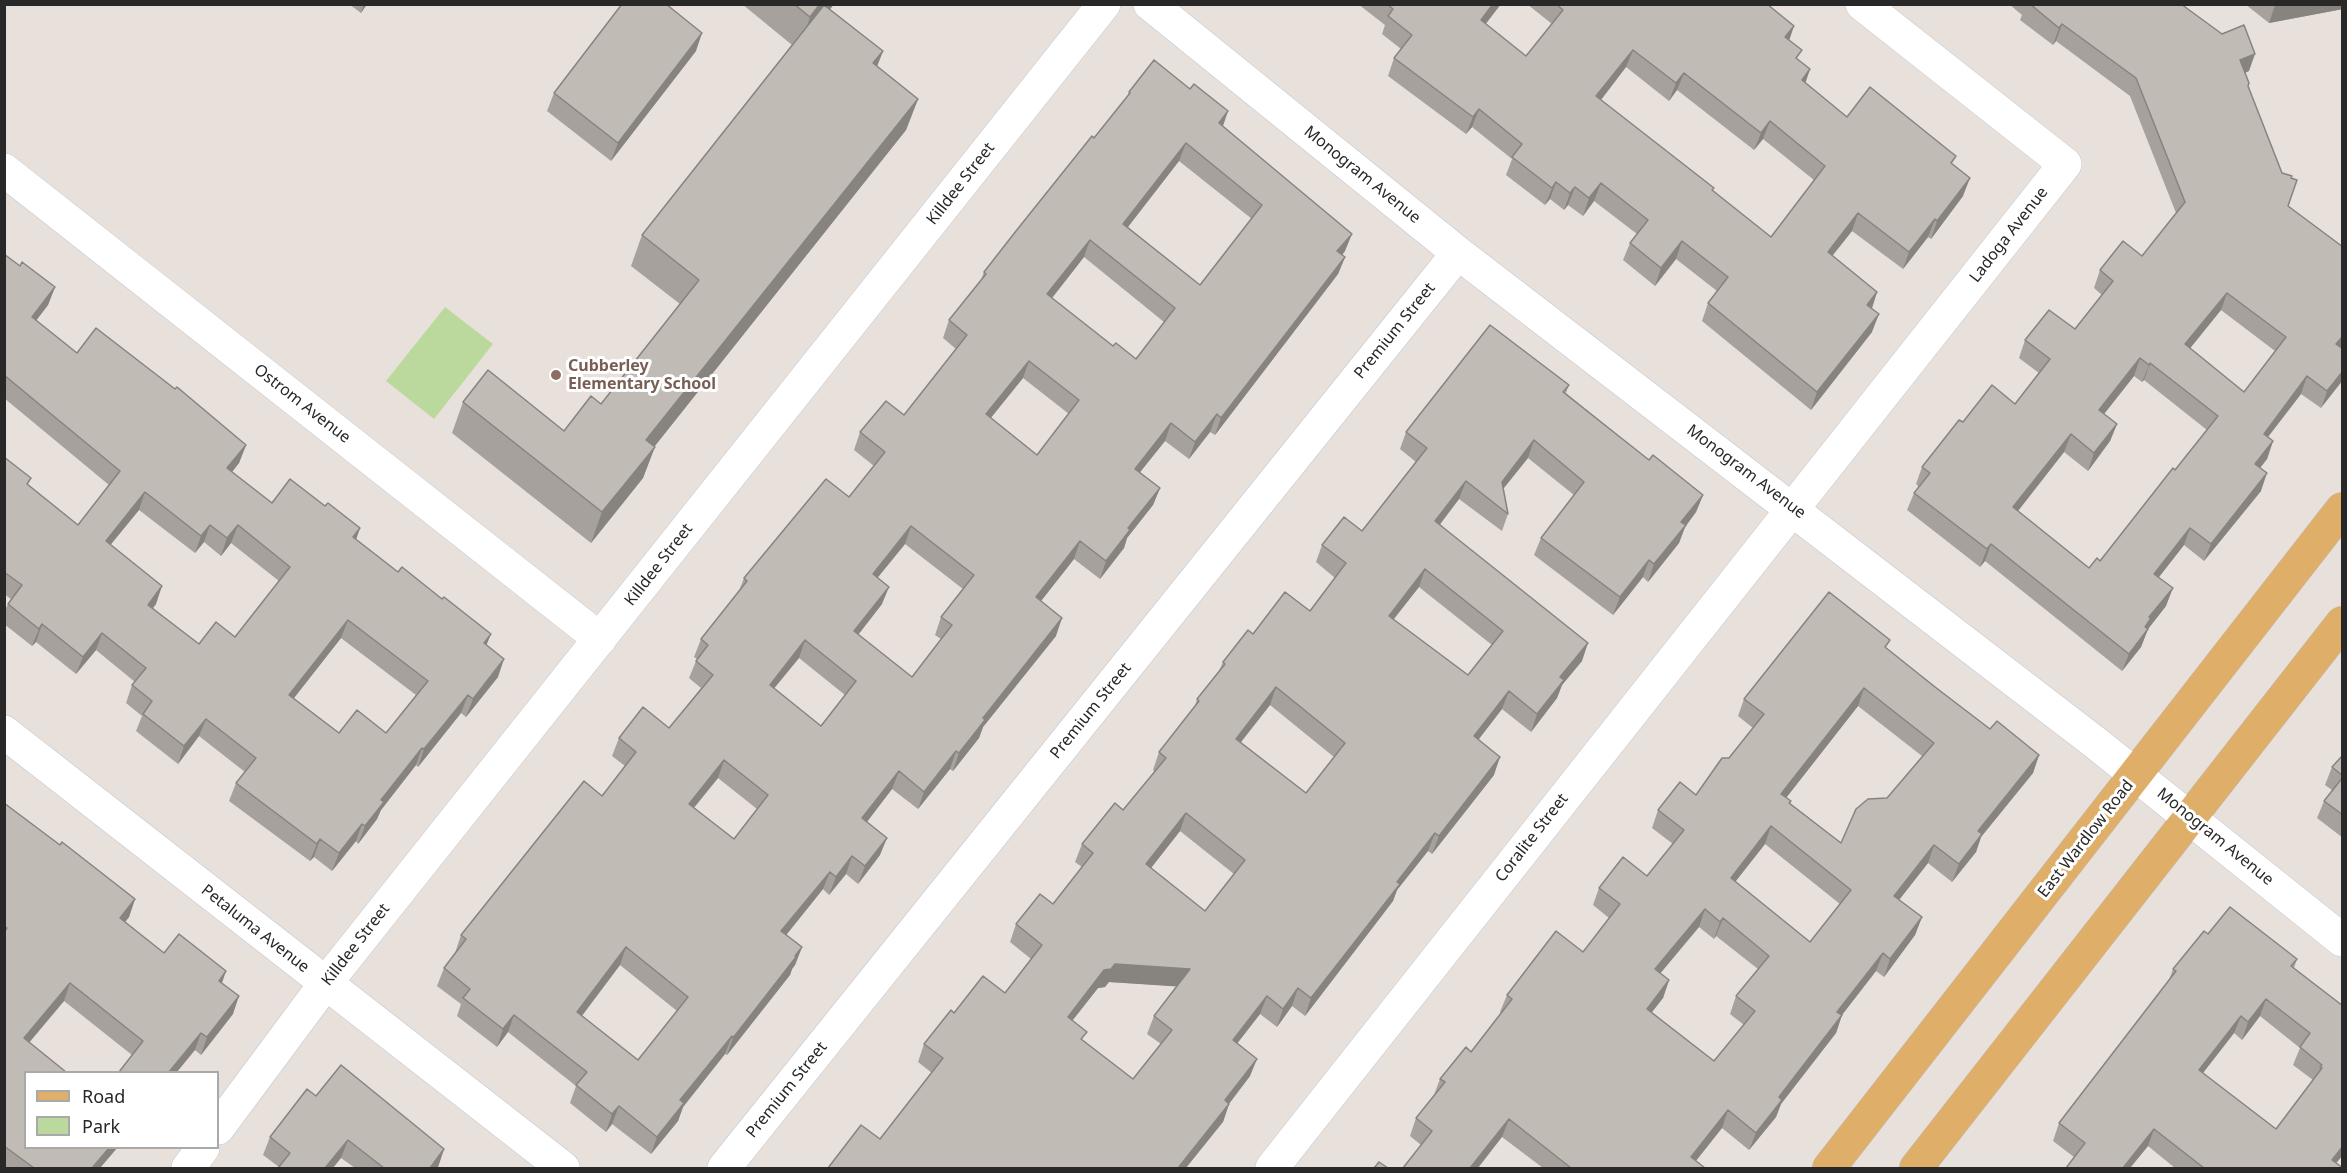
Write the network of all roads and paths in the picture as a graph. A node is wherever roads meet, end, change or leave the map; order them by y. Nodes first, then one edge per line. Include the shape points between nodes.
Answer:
1 (1104, 4) edge
2 (1150, 4) edge
3 (1862, 4) edge
4 (4, 170) edge
5 (1458, 253) junction
6 (1793, 508) junction
7 (2343, 509) edge
8 (2343, 623) edge
9 (600, 639) junction
10 (4, 732) edge
11 (2136, 774) junction
12 (2190, 818) junction
13 (2343, 940) edge
14 (325, 984) junction
15 (219, 1127) edge
16 (202, 1149) edge
17 (188, 1168) edge
18 (563, 1168) edge
19 (724, 1168) edge
20 (1272, 1168) edge
21 (1829, 1168) edge
22 (1916, 1168) edge

1 - 9 street, Killdee Street
2 - 5 street, Monogram Avenue
3 - 6 street, Ladoga Avenue via 2065,164
4 - 9 street, Ostrom Avenue
5 - 6 street, Monogram Avenue
5 - 19 street, Premium Street
6 - 11 street, Monogram Avenue
6 - 20 street, Coralite Street
7 - 11 main road, East Wardlow Road
8 - 12 main road
9 - 14 street, Killdee Street
10 - 14 street, Petaluma Avenue
11 - 12 street, Monogram Avenue
11 - 21 main road, East Wardlow Road
12 - 13 street, Monogram Avenue
12 - 22 main road
14 - 15 street, Killdee Street
14 - 18 street, Petaluma Avenue
16 - 17 street

